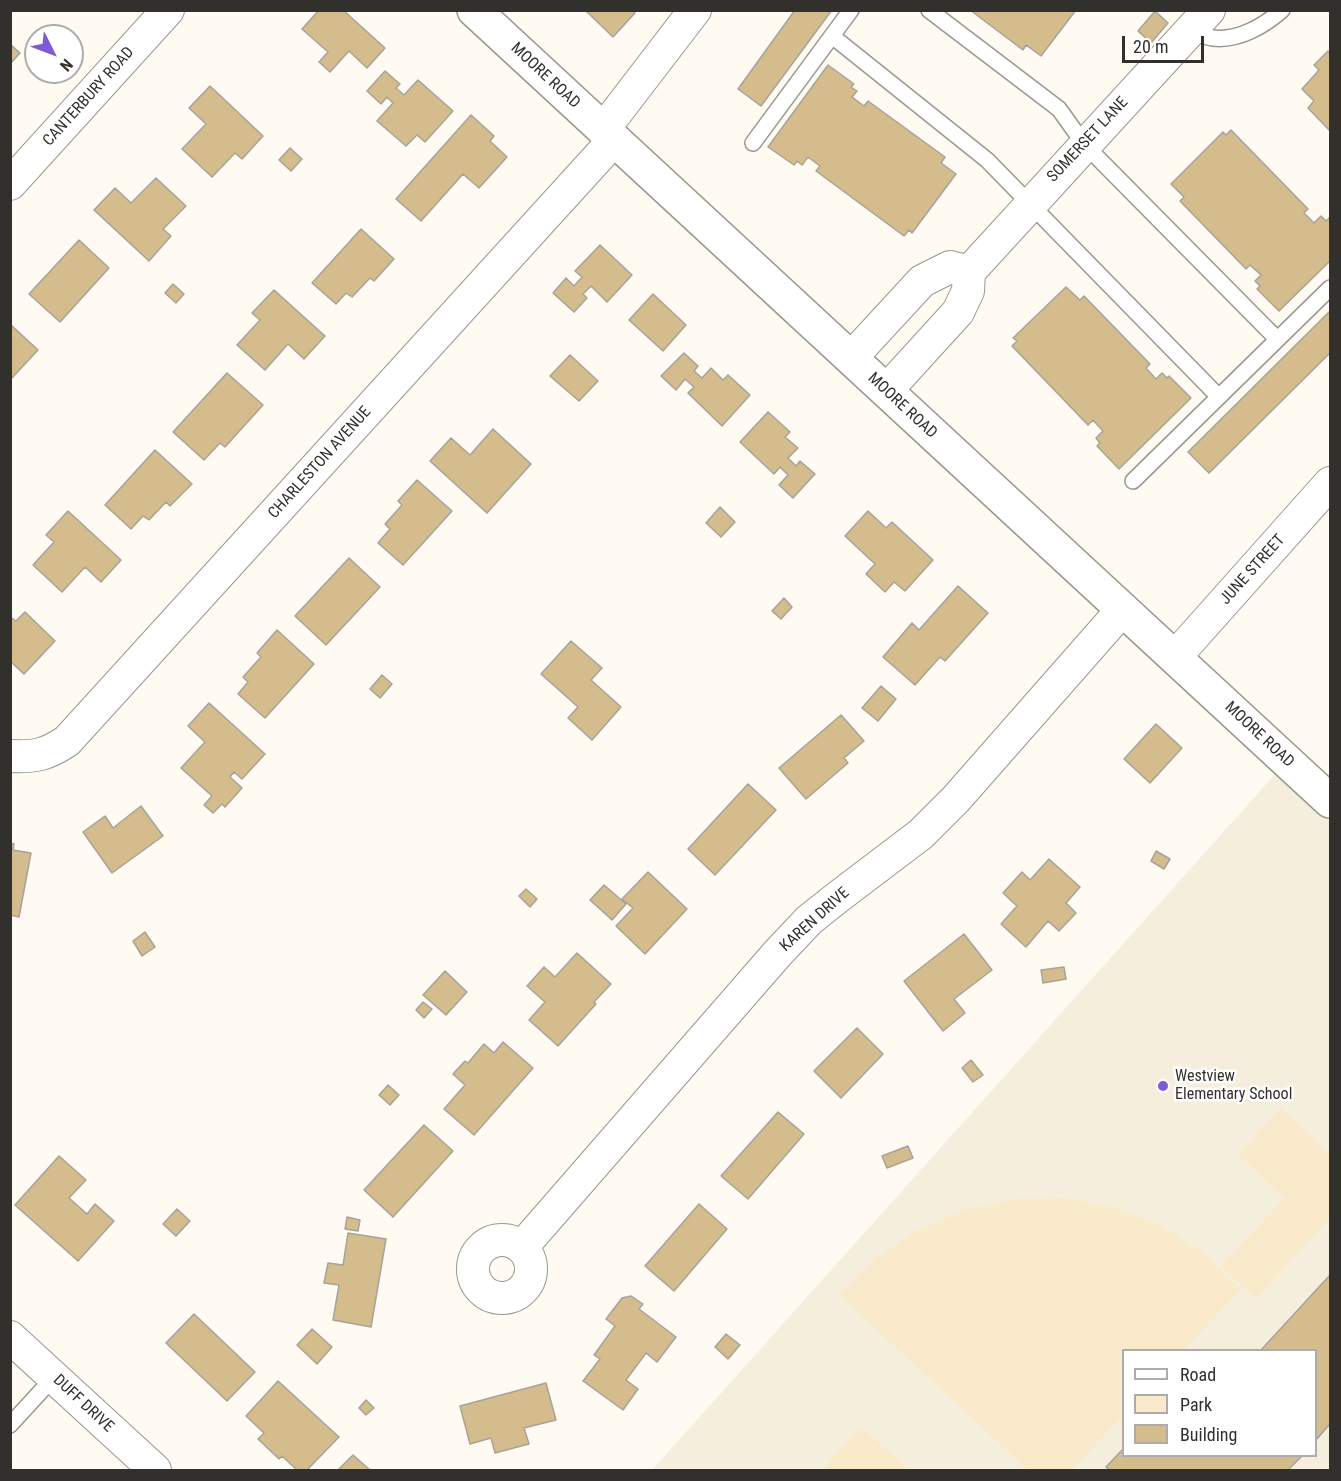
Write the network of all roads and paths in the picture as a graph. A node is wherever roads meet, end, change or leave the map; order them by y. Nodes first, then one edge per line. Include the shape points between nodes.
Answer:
1 (168, 10) edge
2 (474, 10) edge
3 (695, 10) edge
4 (851, 10) edge
5 (929, 10) edge
6 (1282, 10) edge
7 (1199, 20) edge
8 (832, 36) junction
9 (608, 135) junction
10 (753, 144) dead end
11 (1084, 144) junction
12 (10, 184) edge
13 (1030, 203) junction
14 (969, 272) junction
15 (1330, 288) edge
16 (1277, 339) junction
17 (851, 358) junction
18 (886, 391) junction
19 (1219, 397) junction
20 (1133, 481) dead end
21 (1330, 483) edge
22 (1123, 609) junction
23 (1174, 657) junction
24 (10, 756) edge
25 (1330, 801) edge
26 (522, 1247) dead end
27 (10, 1337) edge
28 (54, 1377) junction
29 (10, 1425) edge
30 (155, 1470) edge

1 - 12 street, CANTERBURY ROAD
2 - 9 street, MOORE ROAD
3 - 9 street, CHARLESTON AVENUE
4 - 8 lane
5 - 11 lane via 1059,109
6 - 7 lane via 1268,22 1238,36 1213,38
7 - 11 street, SOMERSET LANE
8 - 10 lane
8 - 13 lane via 987,159
9 - 17 street, MOORE ROAD
9 - 24 street, CHARLESTON AVENUE via 67,741 49,753
11 - 13 street, SOMERSET LANE
11 - 16 lane
13 - 14 street, SOMERSET LANE
13 - 19 lane
14 - 17 street via 950,267 922,281
14 - 18 street via 968,291 958,312
15 - 16 lane
16 - 19 lane
17 - 18 street, MOORE ROAD
18 - 22 street, MOORE ROAD
19 - 20 lane
21 - 23 street, JUNE STREET
22 - 23 street, MOORE ROAD
22 - 26 street, KAREN DRIVE via 921,834 809,920
23 - 25 street, MOORE ROAD
27 - 28 street, DUFF DRIVE
28 - 29 lane
28 - 30 street, DUFF DRIVE

